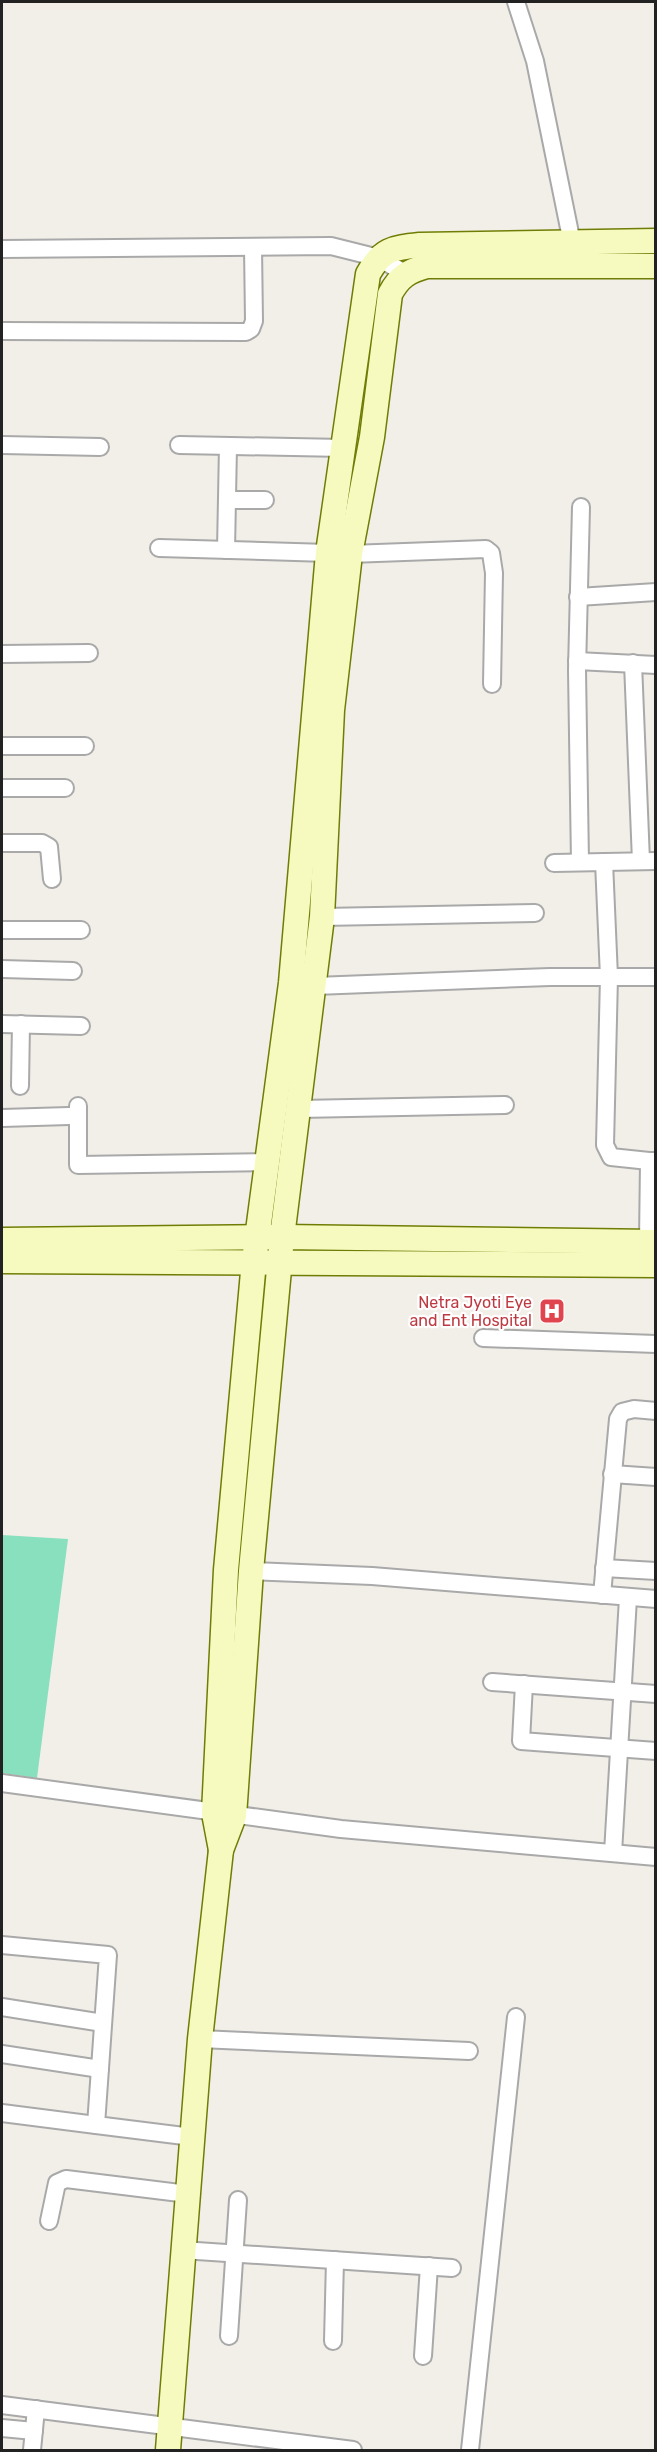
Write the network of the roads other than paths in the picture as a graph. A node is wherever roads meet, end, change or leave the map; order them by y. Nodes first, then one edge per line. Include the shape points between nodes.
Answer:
1 (516, 2) edge
2 (656, 241) edge
3 (253, 247) junction
4 (2, 249) edge
5 (569, 255) junction
6 (379, 258) junction
7 (656, 266) edge
8 (406, 274) junction
9 (2, 331) edge
10 (2, 445) edge
11 (179, 446) dead end
12 (228, 446) junction
13 (100, 447) dead end
14 (344, 448) junction
15 (227, 500) junction
16 (265, 500) dead end
17 (581, 507) dead end
18 (159, 548) dead end
19 (226, 550) junction
20 (339, 554) junction
21 (656, 592) edge
22 (578, 597) junction
23 (89, 653) dead end
24 (2, 654) edge
25 (577, 661) junction
26 (633, 663) junction
27 (656, 665) edge
28 (492, 684) dead end
29 (2, 746) edge
30 (85, 746) dead end
31 (2, 788) edge
32 (65, 788) dead end
33 (2, 843) edge
34 (648, 861) edge
35 (580, 862) junction
36 (604, 862) junction
37 (554, 863) dead end
38 (52, 879) dead end
39 (535, 913) dead end
40 (322, 917) junction
41 (2, 930) edge
42 (81, 930) dead end
43 (2, 969) edge
44 (74, 971) dead end
45 (609, 977) junction
46 (656, 977) edge
47 (315, 986) junction
48 (2, 1023) edge
49 (21, 1024) junction
50 (81, 1026) dead end
51 (20, 1086) dead end
52 (505, 1105) dead end
53 (299, 1109) junction
54 (2, 1118) edge
55 (652, 1161) edge
56 (267, 1162) junction
57 (2, 1240) edge
58 (652, 1241) edge
59 (255, 1249) junction
60 (281, 1249) junction
61 (2, 1261) edge
62 (656, 1265) edge
63 (483, 1338) dead end
64 (656, 1344) edge
65 (656, 1411) edge
66 (612, 1474) junction
67 (656, 1477) edge
68 (604, 1568) junction
69 (656, 1571) edge
70 (251, 1572) junction
71 (602, 1595) junction
72 (628, 1598) junction
73 (656, 1599) edge
74 (492, 1682) dead end
75 (524, 1684) junction
76 (622, 1691) junction
77 (656, 1694) edge
78 (619, 1748) junction
79 (656, 1751) edge
80 (2, 1783) edge
81 (224, 1815) junction
82 (613, 1853) junction
83 (656, 1857) edge
84 (2, 1945) edge
85 (2, 2007) edge
86 (516, 2017) dead end
87 (103, 2023) junction
88 (200, 2038) junction
89 (469, 2051) dead end
90 (2, 2054) edge
91 (100, 2069) junction
92 (2, 2113) edge
93 (96, 2125) junction
94 (192, 2138) junction
95 (188, 2194) junction
96 (238, 2200) dead end
97 (49, 2221) dead end
98 (182, 2250) junction
99 (235, 2254) junction
100 (335, 2260) junction
101 (429, 2266) junction
102 (452, 2268) dead end
103 (229, 2336) dead end
104 (333, 2341) dead end
105 (423, 2356) dead end
106 (2, 2405) edge
107 (36, 2409) junction
108 (171, 2427) junction
109 (2, 2428) edge
110 (34, 2431) junction
111 (32, 2451) edge
112 (168, 2451) edge
113 (353, 2451) edge
114 (470, 2451) edge

1 - 5 street via 535,61
2 - 5 street
3 - 4 street
3 - 6 street via 331,246
3 - 9 street via 254,321 246,332
5 - 6 street via 420,245 386,251
5 - 7 street
5 - 8 street via 427,266
6 - 8 street
6 - 14 street via 368,274
8 - 20 street via 398,278 390,294 372,437
10 - 13 street
11 - 12 street
12 - 14 street
12 - 15 street
14 - 20 street
15 - 16 street
15 - 19 street
17 - 22 street
18 - 19 street
19 - 20 street
20 - 28 street via 486,549 491,553
20 - 40 street
20 - 56 street
21 - 22 street
22 - 25 street
23 - 24 street
25 - 26 street
25 - 35 street
26 - 27 street
26 - 34 street
29 - 30 street
31 - 32 street
33 - 38 street via 49,846
34 - 36 street
35 - 36 street
35 - 37 street
36 - 45 street
39 - 40 street
40 - 47 street
41 - 42 street
43 - 44 street
45 - 46 street
45 - 47 street
45 - 55 street via 606,1152 618,1159
47 - 53 street
48 - 49 street
49 - 50 street
49 - 51 street
52 - 53 street
53 - 60 street
54 - 56 street via 73,1111 78,1165
55 - 58 street
56 - 59 street
57 - 59 street
58 - 60 street
59 - 60 street
59 - 61 street
59 - 81 street via 226,1570
60 - 62 street
60 - 70 street
63 - 64 street
65 - 66 street via 622,1412 616,1428
66 - 67 street
66 - 68 street
68 - 69 street
68 - 71 street
70 - 71 street via 372,1576
70 - 81 street
71 - 72 street
72 - 73 street
72 - 76 street
74 - 75 street
75 - 76 street
75 - 78 street via 520,1741
76 - 77 street
76 - 78 street
78 - 79 street
78 - 82 street
80 - 81 street
81 - 82 street
81 - 88 street
82 - 83 street
84 - 87 street via 108,1955
85 - 87 street
86 - 114 street
87 - 91 street
88 - 89 street
88 - 94 street
90 - 91 street
91 - 93 street
92 - 93 street
93 - 94 street
94 - 95 street
95 - 97 street via 66,2180 57,2183 53,2192
95 - 98 street
96 - 99 street
98 - 99 street
98 - 108 street
99 - 100 street
99 - 103 street
100 - 101 street
100 - 104 street
101 - 102 street
101 - 105 street
106 - 107 street
107 - 108 street
107 - 110 street
108 - 112 street
108 - 113 street
109 - 110 street
110 - 111 street

